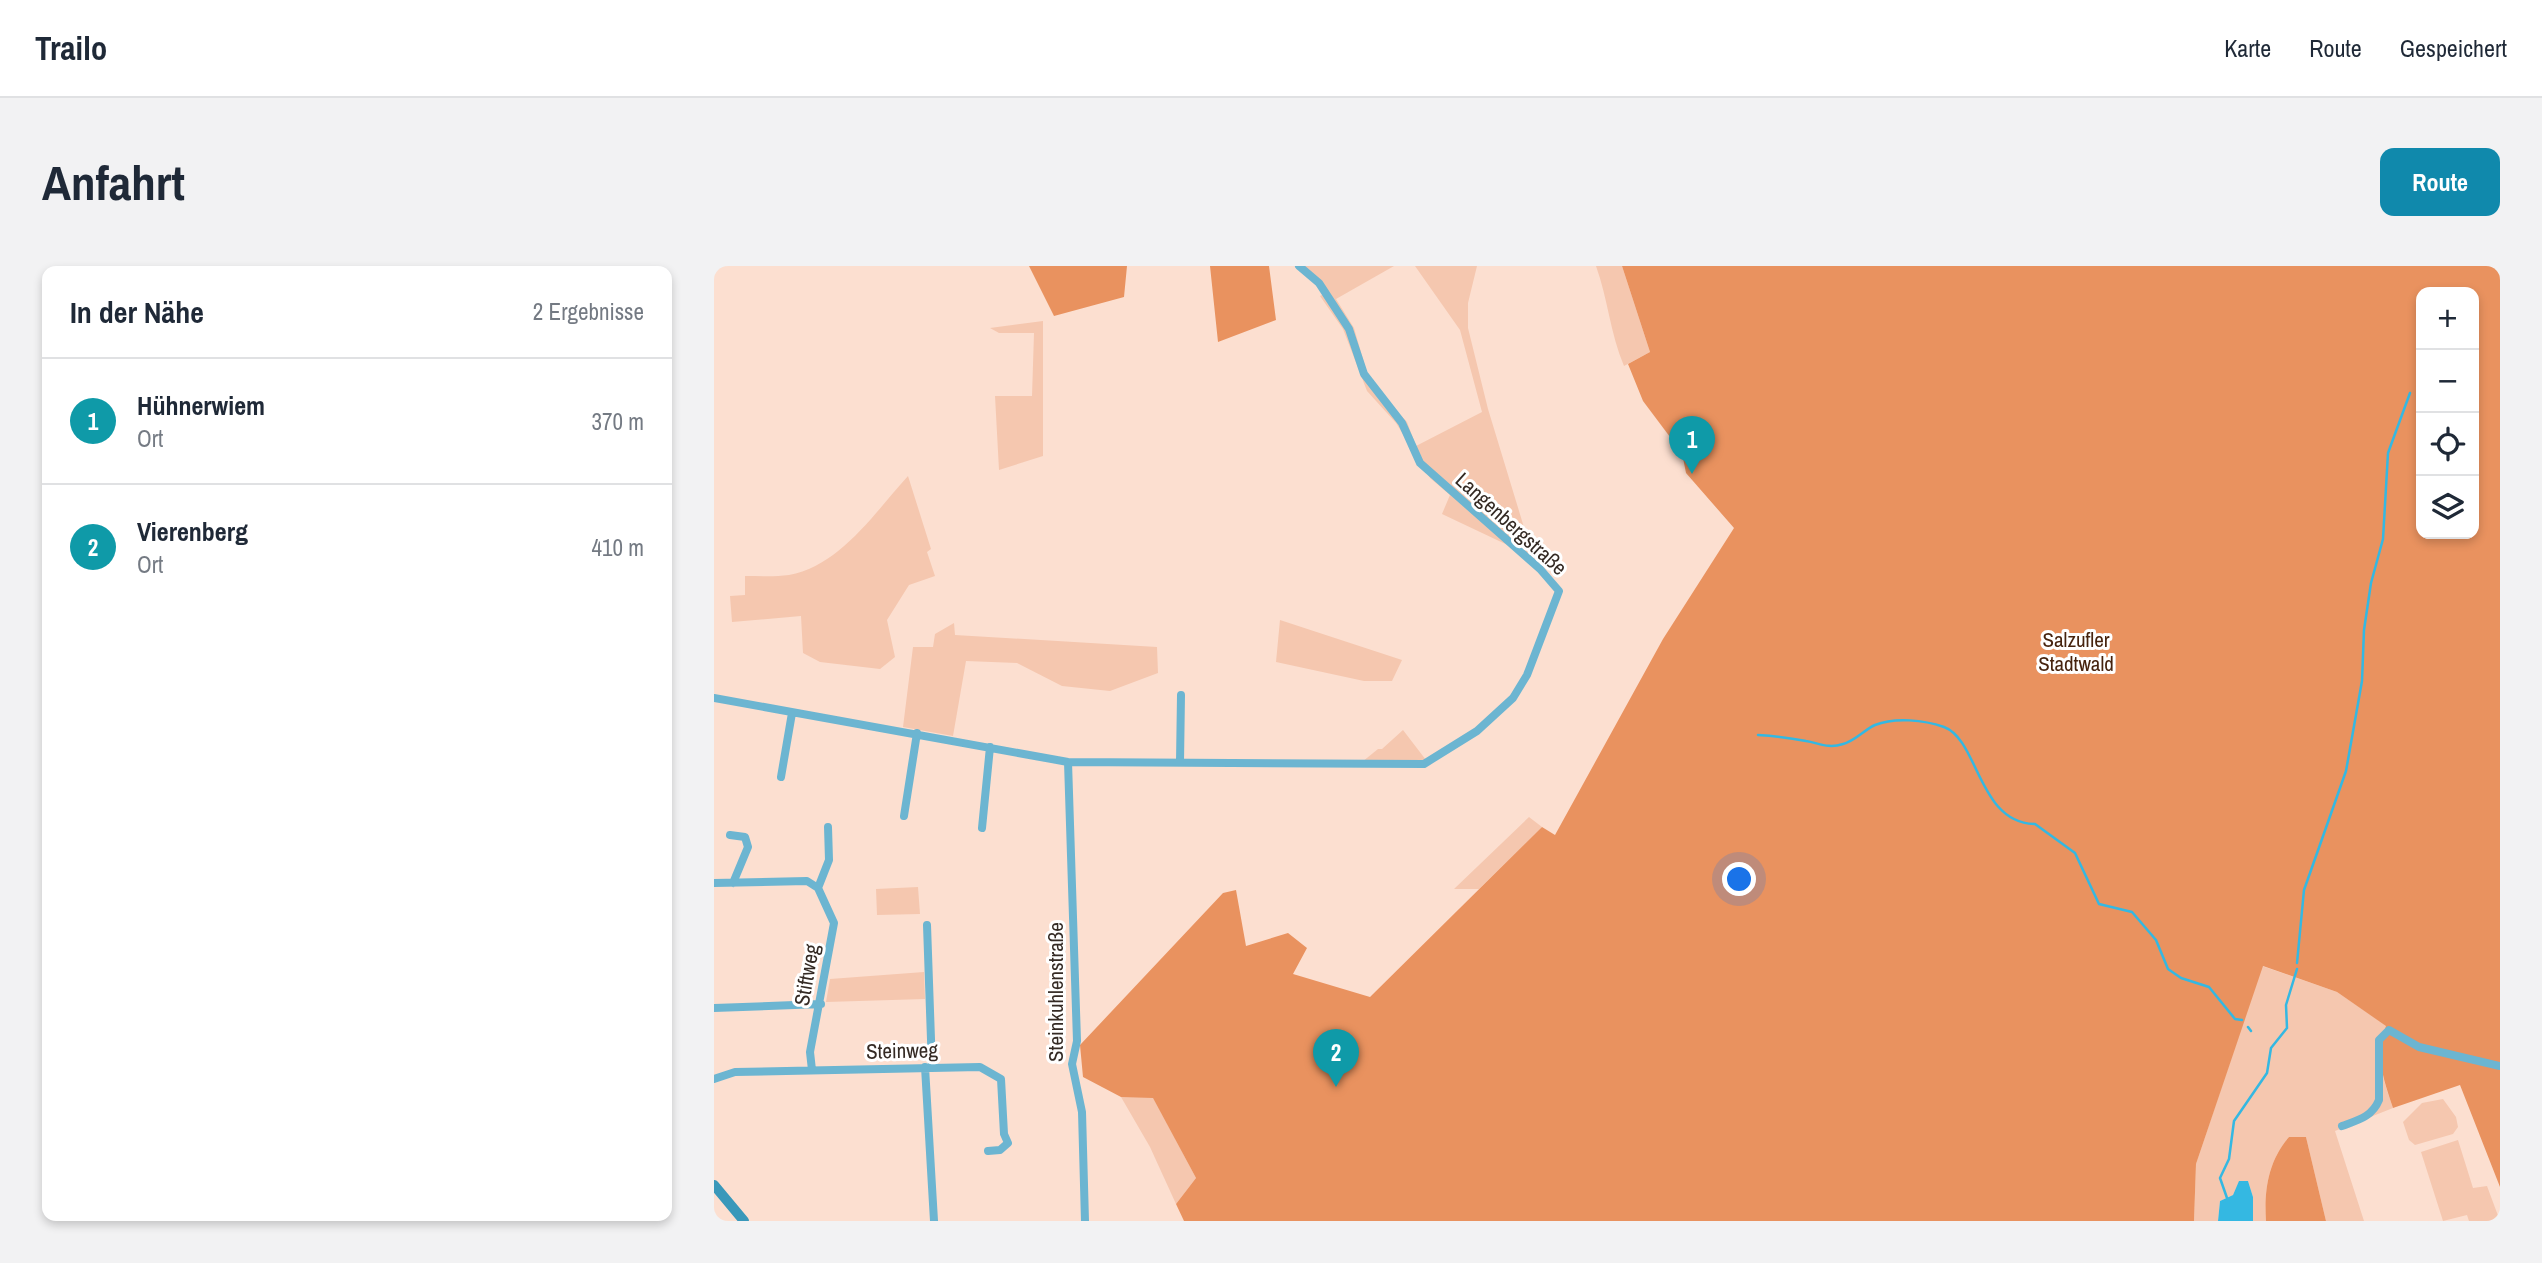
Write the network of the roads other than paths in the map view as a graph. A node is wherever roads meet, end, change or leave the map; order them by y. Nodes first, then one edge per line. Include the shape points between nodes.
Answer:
1 (1299, 266) edge
2 (1181, 695) dead end
3 (714, 698) edge
4 (792, 713) junction
5 (917, 733) junction
6 (990, 747) junction
7 (1068, 762) junction
8 (1180, 762) junction
9 (781, 777) dead end
10 (904, 816) dead end
11 (828, 827) dead end
12 (982, 828) dead end
13 (730, 835) dead end
14 (714, 883) edge
15 (733, 883) junction
16 (818, 888) junction
17 (927, 925) dead end
18 (821, 1004) junction
19 (714, 1009) edge
20 (2500, 1066) edge
21 (928, 1068) junction
22 (812, 1070) junction
23 (714, 1079) edge
24 (2342, 1126) dead end
25 (989, 1150) dead end
26 (714, 1185) edge
27 (744, 1221) edge
28 (934, 1221) edge
29 (1085, 1221) edge

1 - 8 street, Langenbergstraße via 1319,283 1349,329 1364,374 1402,423 1420,463 1540,569 1559,592 1527,675 1513,698 1477,731 1424,765
2 - 8 street
3 - 4 street, Langenbergstraße
4 - 5 street, Langenbergstraße
4 - 9 street
5 - 6 street, Langenbergstraße
5 - 10 street
6 - 7 street, Langenbergstraße
6 - 12 street
7 - 8 street, Langenbergstraße
7 - 29 street, Steinkuhlenstraße via 1077,1041 1073,1065 1082,1112
11 - 16 street via 828,860
13 - 15 street via 745,837 748,847
14 - 15 street
15 - 16 street via 807,881
16 - 18 street, Stiftweg via 834,923
17 - 21 street
18 - 19 street
18 - 22 street, Stiftweg via 810,1052
20 - 24 street via 2419,1047 2389,1030 2379,1040 2376,1107 2371,1114
21 - 22 street, Steinweg
21 - 25 street, Steinweg via 980,1067 1001,1079 1008,1143 1000,1150
21 - 28 street
22 - 23 street, Steinweg via 735,1072
26 - 27 main road

